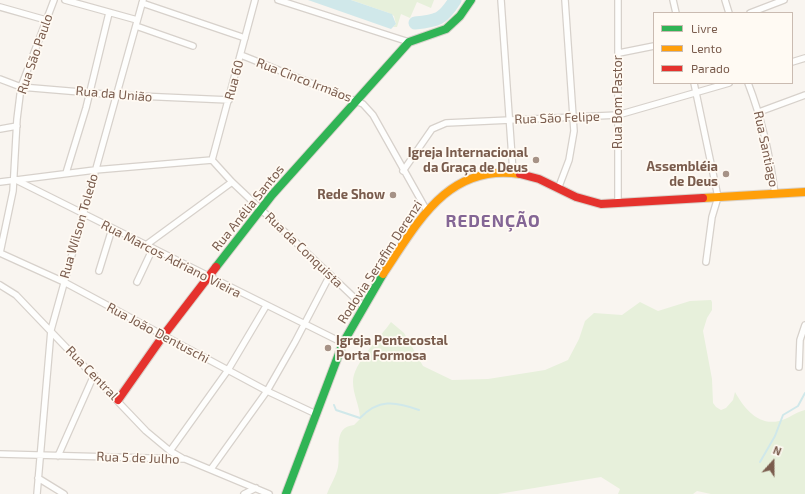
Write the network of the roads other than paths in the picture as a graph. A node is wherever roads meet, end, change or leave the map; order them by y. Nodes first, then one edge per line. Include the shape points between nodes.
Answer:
1 (54, 0) edge
2 (65, 0) edge
3 (255, 0) edge
4 (278, 0) edge
5 (471, 0) edge
6 (501, 0) edge
7 (565, 0) edge
8 (618, 0) edge
9 (673, 0) edge
10 (725, 0) edge
11 (781, 0) edge
12 (143, 2) edge
13 (0, 7) edge
14 (676, 12) edge
15 (729, 12) edge
16 (752, 12) edge
17 (109, 14) junction
18 (46, 20) junction
19 (136, 23) junction
20 (245, 38) junction
21 (408, 42) junction
22 (193, 46) dead end
23 (653, 46) edge
24 (619, 53) junction
25 (241, 55) junction
26 (805, 58) edge
27 (793, 62) edge
28 (0, 79) edge
29 (694, 84) edge
30 (726, 84) edge
31 (748, 84) edge
32 (21, 87) junction
33 (89, 93) junction
34 (697, 94) junction
35 (116, 95) junction
36 (805, 95) edge
37 (229, 100) junction
38 (358, 101) junction
39 (759, 112) junction
40 (618, 115) junction
41 (574, 118) junction
42 (509, 120) junction
43 (17, 126) junction
44 (0, 130) edge
45 (212, 160) junction
46 (95, 170) junction
47 (403, 171) junction
48 (513, 172) junction
49 (66, 173) junction
50 (16, 180) junction
51 (0, 182) edge
52 (232, 182) junction
53 (558, 189) junction
54 (805, 192) edge
55 (775, 194) junction
56 (718, 197) junction
57 (618, 204) junction
58 (261, 208) junction
59 (427, 211) junction
60 (83, 214) junction
61 (112, 229) junction
62 (146, 245) junction
63 (153, 248) junction
64 (0, 253) edge
65 (706, 262) dead end
66 (99, 271) dead end
67 (330, 275) junction
68 (208, 276) junction
69 (64, 282) junction
70 (137, 282) dead end
71 (0, 284) edge
72 (266, 306) junction
73 (363, 306) junction
74 (304, 325) junction
75 (805, 325) edge
76 (51, 330) junction
77 (163, 336) junction
78 (343, 343) junction
79 (799, 367) dead end
80 (228, 370) junction
81 (94, 375) junction
82 (267, 391) junction
83 (118, 400) junction
84 (316, 414) junction
85 (170, 451) junction
86 (0, 454) edge
87 (40, 456) junction
88 (58, 456) junction
89 (184, 459) junction
90 (211, 469) junction
91 (38, 478) junction
92 (256, 488) junction
93 (37, 494) edge
94 (64, 494) edge
95 (244, 494) edge
96 (269, 494) edge
97 (286, 494) edge

1 - 18 street, Rua São Paulo
2 - 17 street
3 - 20 street, Rua 60
4 - 21 street
5 - 21 main road via 452,24 436,34
6 - 42 street
7 - 41 street
8 - 24 street, Rua Bom Pastor
9 - 14 street
10 - 15 street
11 - 16 street
12 - 19 street, Rua Wilson Toledo
12 - 20 street
13 - 18 street
17 - 19 street
17 - 33 street
18 - 32 street, Rua São Paulo
19 - 22 street
19 - 35 street, Rua Wilson Toledo
20 - 25 street, Rua 60
21 - 38 main road, Rua Anélia Santos
23 - 24 street
24 - 40 street, Rua Bom Pastor
25 - 37 street, Rua 60
25 - 38 street, Rua Cinco Irmãos
26 - 27 street
28 - 32 street, Rua da União
29 - 34 street
30 - 34 street, Rua São Felipe
31 - 39 street, Rua Santiago
32 - 33 street, Rua da União
32 - 43 street, Rua São Paulo
33 - 35 street, Rua da União
33 - 49 street
34 - 40 street, Rua São Felipe
34 - 56 street
35 - 37 street, Rua da União
35 - 46 street, Rua Wilson Toledo
36 - 39 street
37 - 45 street, Rua 60
38 - 47 street, Rua Cinco Irmãos via 372,115
38 - 58 main road, Rua Anélia Santos
39 - 55 street, Rua Santiago via 769,151
40 - 41 street, Rua São Felipe
40 - 57 street, Rua Bom Pastor
41 - 42 street, Rua São Felipe
41 - 53 street via 569,160
42 - 47 street, Rua São Felipe via 446,123 437,126
42 - 48 street
43 - 44 street
43 - 50 street, Rua São Paulo
45 - 46 street
45 - 52 street, Rua da Conquista
46 - 49 street
46 - 60 street, Rua Wilson Toledo
47 - 59 street, Rua Cinco Irmãos
48 - 53 main road, Rodovia Serafim Derenzi via 541,180
48 - 59 main road, Rodovia Serafim Derenzi via 490,173 468,178 445,192
49 - 50 street
50 - 51 street
50 - 60 street, Rua Marcos Adriano Vieira
50 - 64 street, Rua São Paulo
52 - 58 street, Rua da Conquista
52 - 62 street
53 - 57 main road, Rodovia Serafim Derenzi via 588,202
54 - 55 main road, Rodovia Serafim Derenzi
55 - 56 main road, Rodovia Serafim Derenzi
56 - 57 main road, Rodovia Serafim Derenzi
56 - 65 street via 712,217
58 - 67 street, Rua da Conquista
58 - 68 main road, Rua Anélia Santos
59 - 73 main road, Rodovia Serafim Derenzi
60 - 61 street, Rua Marcos Adriano Vieira
60 - 69 street, Rua Wilson Toledo
61 - 62 street, Rua Marcos Adriano Vieira
61 - 66 street
62 - 63 street, Rua Marcos Adriano Vieira
63 - 68 street, Rua Marcos Adriano Vieira
63 - 70 street
64 - 69 street, Rua João Dentuschi
67 - 73 street, Rua da Conquista
67 - 74 street
68 - 72 street, Rua Marcos Adriano Vieira
68 - 77 main road, Rua Anélia Santos
69 - 76 street, Rua Wilson Toledo
69 - 77 street, Rua João Dentuschi
71 - 76 street, Rua Central via 16,295
72 - 74 street, Rua Marcos Adriano Vieira
72 - 80 street
73 - 78 main road, Rodovia Serafim Derenzi
74 - 78 street, Rua Marcos Adriano Vieira
74 - 82 street
75 - 79 street via 800,340
76 - 81 street, Rua Central
76 - 87 street, Rua Wilson Toledo
77 - 80 street, Rua João Dentuschi
77 - 83 main road, Rua Anélia Santos
78 - 84 main road, Rodovia Serafim Derenzi
80 - 82 street, Rua João Dentuschi
80 - 85 street
81 - 83 street, Rua Central
81 - 88 street
82 - 84 street, Rua João Dentuschi
82 - 90 street
83 - 85 street, Rua Central via 146,431
84 - 97 main road, Rodovia Serafim Derenzi
85 - 89 street, Rua Central
86 - 87 street, Rua 5 de Julho
87 - 88 street, Rua 5 de Julho
87 - 91 street, Rua Wilson Toledo
88 - 89 street, Rua 5 de Julho
89 - 90 street, Rua 5 de Julho
90 - 92 street, Rua 5 de Julho
91 - 93 street, Rua Wilson Toledo
91 - 94 street
92 - 95 street
92 - 96 street, Rua 5 de Julho

